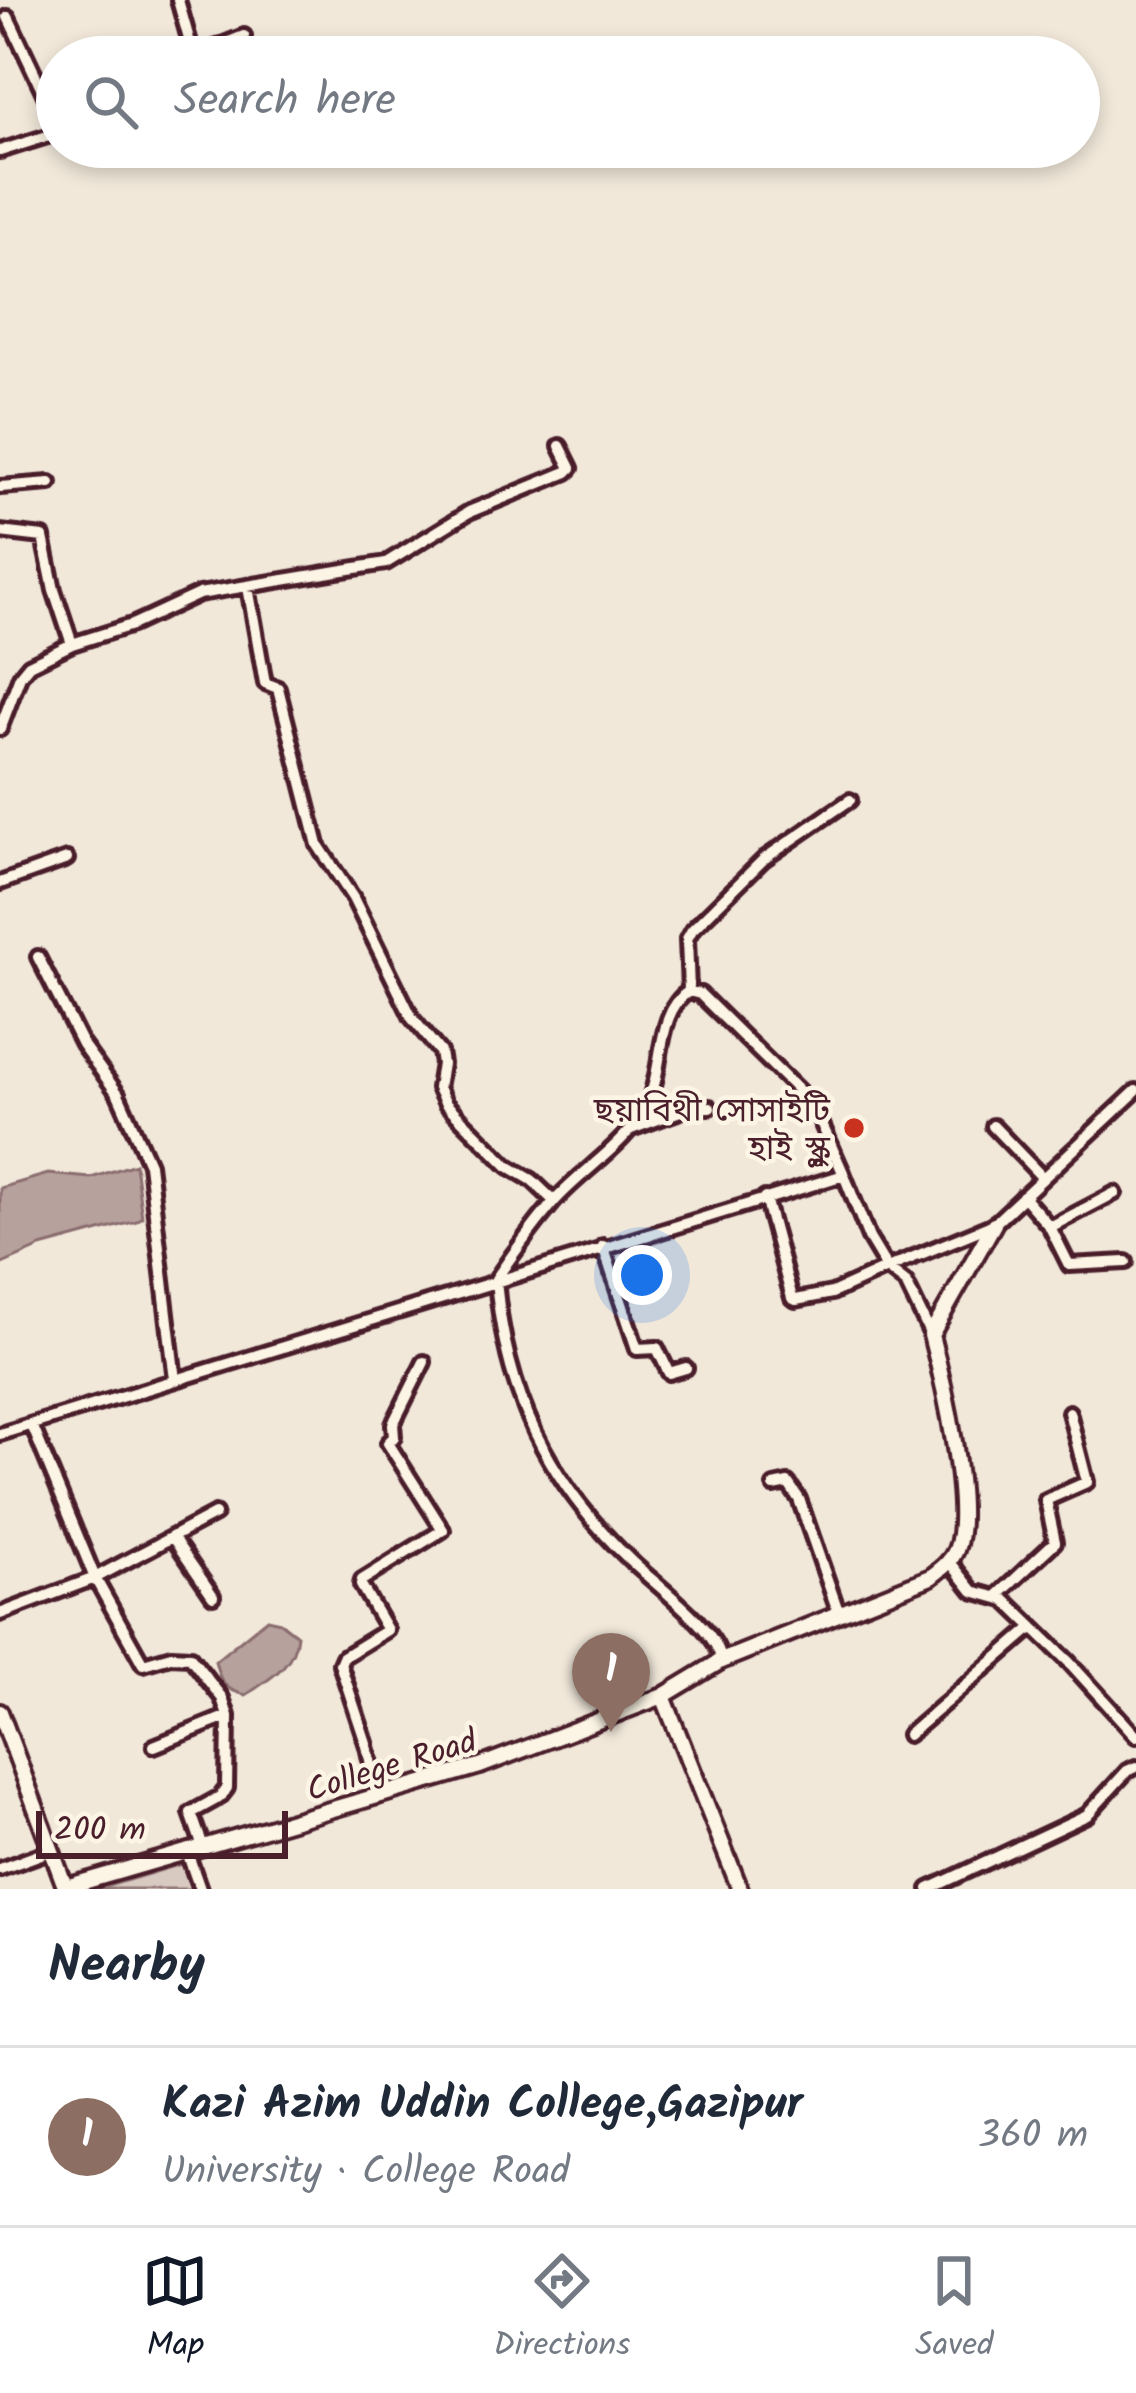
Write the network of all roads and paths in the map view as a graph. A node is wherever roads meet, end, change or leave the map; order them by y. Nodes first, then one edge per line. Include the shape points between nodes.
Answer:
1 (178, 0) edge
2 (8, 17) dead end
3 (188, 36) edge
4 (36, 76) edge
5 (36, 140) edge
6 (0, 151) edge
7 (560, 446) dead end
8 (50, 483) dead end
9 (0, 487) edge
10 (0, 532) edge
11 (248, 587) junction
12 (72, 644) junction
13 (0, 729) edge
14 (850, 800) dead end
15 (67, 859) dead end
16 (0, 883) edge
17 (38, 957) dead end
18 (689, 991) junction
19 (1136, 1091) edge
20 (710, 1107) dead end
21 (993, 1126) dead end
22 (628, 1130) junction
23 (844, 1175) junction
24 (1042, 1178) junction
25 (1115, 1193) dead end
26 (1023, 1196) junction
27 (764, 1198) junction
28 (554, 1202) junction
29 (994, 1224) junction
30 (1050, 1227) junction
31 (603, 1246) junction
32 (1126, 1262) dead end
33 (887, 1268) junction
34 (496, 1279) junction
35 (931, 1335) junction
36 (424, 1362) dead end
37 (686, 1368) dead end
38 (175, 1380) junction
39 (1069, 1412) dead end
40 (32, 1425) junction
41 (0, 1434) edge
42 (775, 1486) dead end
43 (215, 1514) dead end
44 (173, 1538) junction
45 (950, 1562) junction
46 (95, 1578) junction
47 (213, 1596) dead end
48 (997, 1596) junction
49 (838, 1612) junction
50 (0, 1614) edge
51 (1033, 1627) junction
52 (721, 1661) junction
53 (663, 1696) junction
54 (0, 1712) edge
55 (228, 1716) junction
56 (908, 1735) dead end
57 (1136, 1736) edge
58 (154, 1746) dead end
59 (1136, 1768) edge
60 (378, 1797) junction
61 (203, 1847) junction
62 (52, 1850) junction
63 (187, 1852) junction
64 (0, 1869) edge
65 (66, 1888) edge
66 (200, 1889) edge
67 (740, 1889) edge
68 (929, 1889) edge

1 - 3 street
2 - 4 street
5 - 6 street
7 - 11 street via 567,472 469,512 386,563
8 - 9 street
10 - 12 street via 43,537
11 - 12 street via 199,594
11 - 28 street via 265,683 282,696 318,844 442,1058 438,1088 477,1137
12 - 13 street via 29,665
14 - 18 street via 764,859 692,930
15 - 16 street
17 - 38 street via 118,1094 149,1165
18 - 22 street via 668,1022 648,1103
18 - 23 street via 814,1106
19 - 24 street
20 - 22 street
21 - 24 street
22 - 28 street
23 - 27 street
23 - 33 street
24 - 26 street
25 - 30 street
26 - 29 street
26 - 30 street
27 - 31 street
27 - 33 street via 792,1298 832,1293
28 - 34 street
29 - 33 street
29 - 35 main road
30 - 32 street via 1069,1265
31 - 34 street
31 - 37 street via 637,1349 657,1348 668,1373
33 - 35 street via 906,1283
34 - 38 street
34 - 52 street via 524,1411 550,1467 598,1530 705,1631
35 - 45 main road via 949,1402 962,1523
36 - 60 street via 388,1445 443,1530 362,1580 387,1630 340,1664
38 - 40 street
39 - 48 street via 1087,1482 1046,1500 1055,1542
40 - 41 street
40 - 46 street
42 - 49 street via 788,1483 799,1499
43 - 44 street
44 - 46 street
44 - 47 street
45 - 48 street via 973,1592
45 - 49 main road, College Road
46 - 50 street
46 - 55 street via 142,1664 190,1657
48 - 51 street
49 - 52 main road, College Road
51 - 56 street
51 - 57 street
52 - 53 main road, College Road
53 - 60 main road, College Road
53 - 67 main road
54 - 62 main road
55 - 58 street
55 - 61 street via 227,1788 191,1813
59 - 68 street via 1087,1815
60 - 61 main road, College Road
61 - 63 main road, College Road
62 - 64 street
62 - 65 main road
63 - 65 main road, College Road
63 - 66 street

